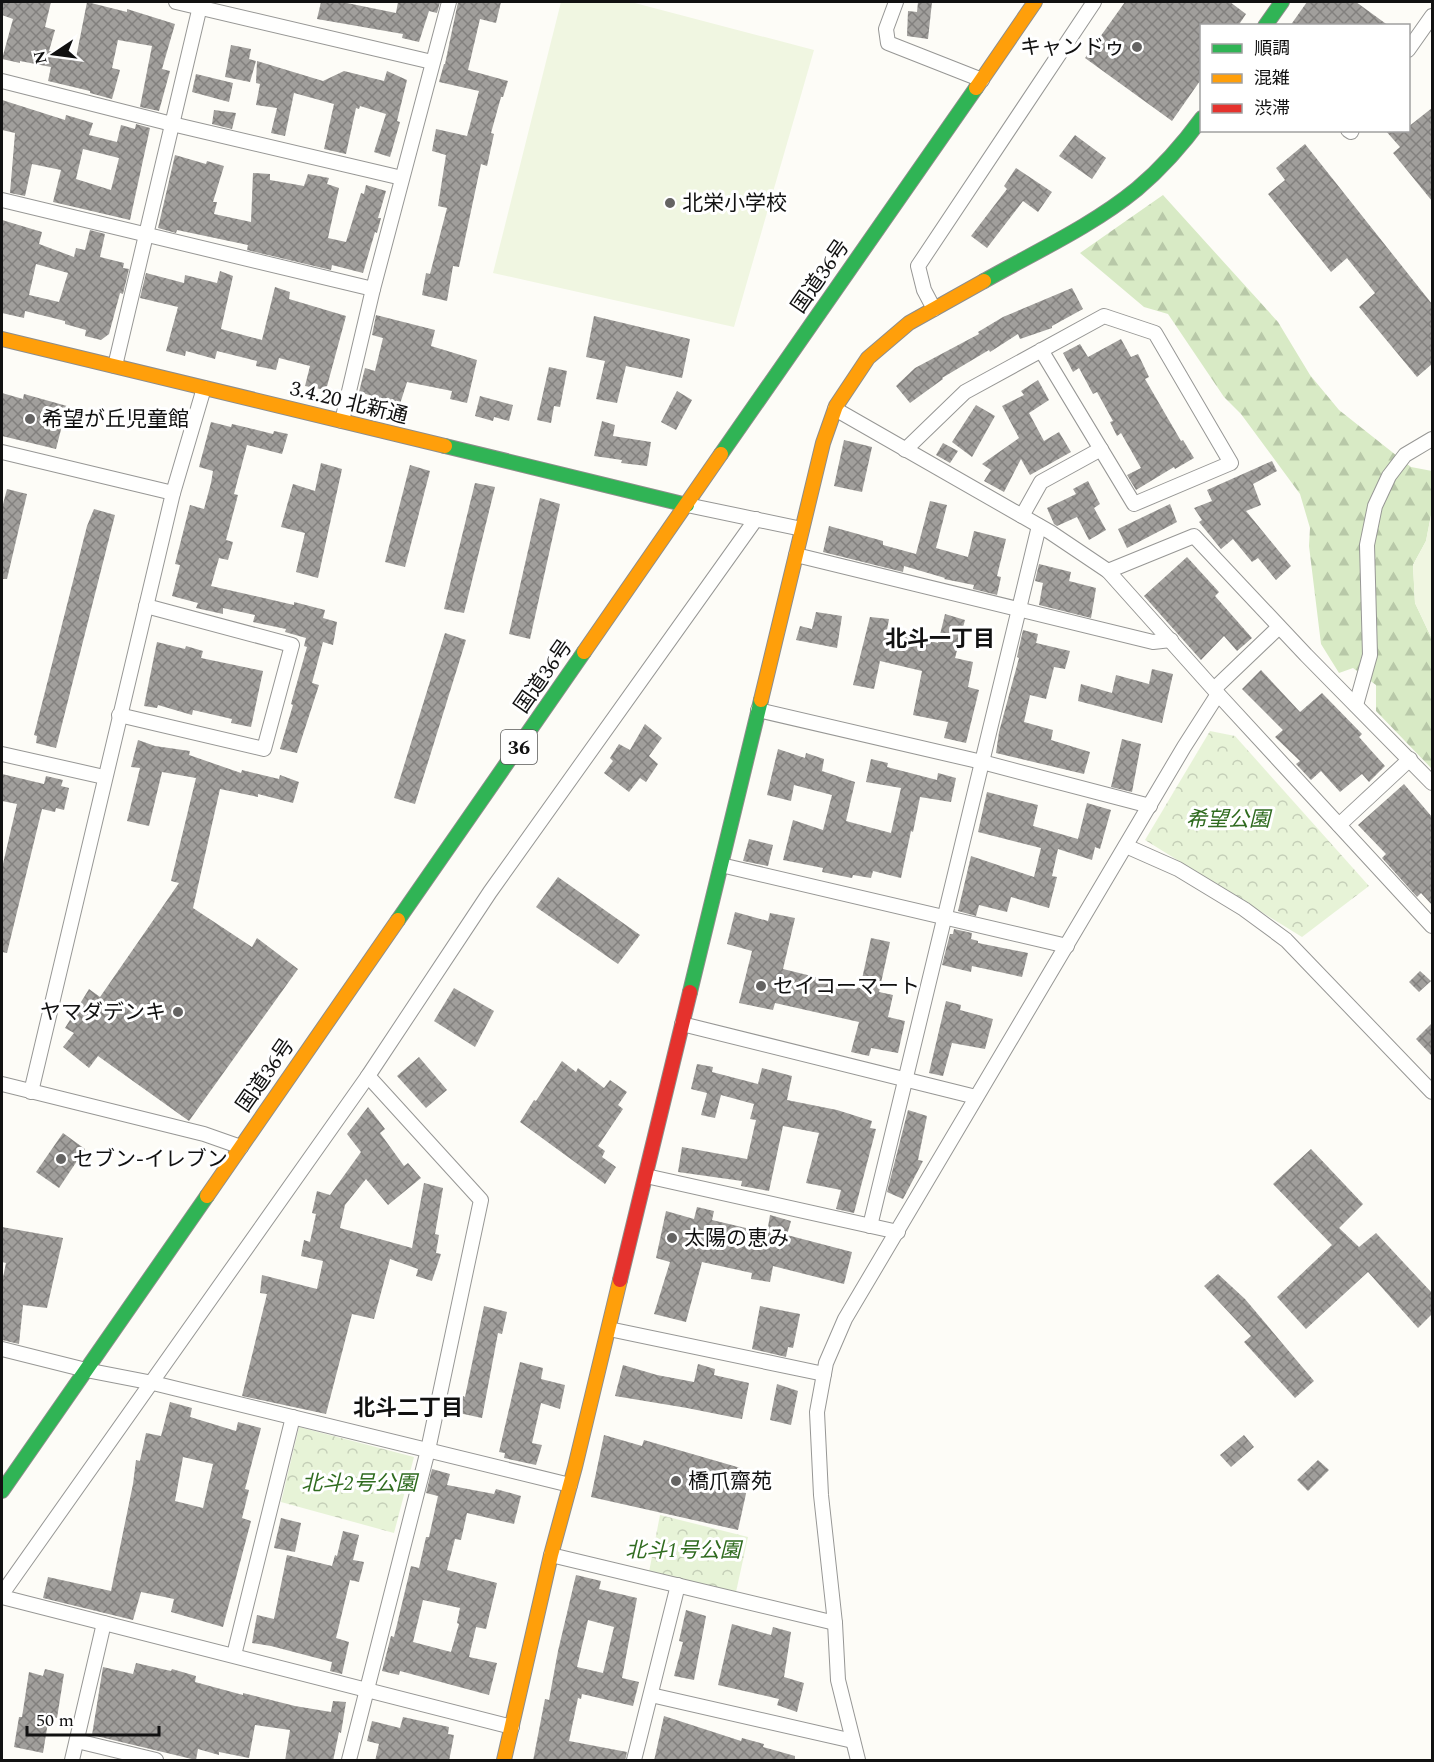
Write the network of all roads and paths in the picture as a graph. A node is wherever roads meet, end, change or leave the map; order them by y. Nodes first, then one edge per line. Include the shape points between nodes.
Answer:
1 (176, 2) edge
2 (449, 2) edge
3 (896, 2) edge
4 (1035, 2) edge
5 (1094, 2) edge
6 (1282, 2) edge
7 (200, 4) edge
8 (1432, 16) edge
9 (1266, 24) edge
10 (1410, 47) edge
11 (432, 62) junction
12 (982, 80) junction
13 (2, 81) edge
14 (1200, 121) edge
15 (172, 124) junction
16 (402, 178) junction
17 (2, 200) edge
18 (146, 235) junction
19 (373, 289) junction
20 (934, 309) junction
21 (2, 339) edge
22 (1041, 350) junction
23 (115, 366) junction
24 (204, 388) junction
25 (835, 410) junction
26 (342, 421) junction
27 (1432, 440) edge
28 (1101, 449) junction
29 (905, 450) junction
30 (2, 452) edge
31 (173, 493) junction
32 (687, 505) junction
33 (1022, 516) junction
34 (756, 519) junction
35 (1039, 526) junction
36 (802, 529) junction
37 (796, 555) junction
38 (1108, 571) junction
39 (146, 606) junction
40 (1019, 610) junction
41 (1279, 627) junction
42 (1171, 640) junction
43 (1216, 692) junction
44 (1356, 705) junction
45 (758, 710) junction
46 (119, 715) junction
47 (2, 754) edge
48 (1410, 759) junction
49 (982, 762) junction
50 (104, 777) junction
51 (1432, 783) edge
52 (1150, 806) junction
53 (1339, 825) junction
54 (1126, 846) junction
55 (721, 866) junction
56 (945, 916) junction
57 (1432, 926) edge
58 (1067, 946) junction
59 (682, 1024) junction
60 (368, 1076) junction
61 (905, 1080) junction
62 (2, 1084) edge
63 (31, 1092) junction
64 (1432, 1092) edge
65 (976, 1097) junction
66 (241, 1147) junction
67 (646, 1176) junction
68 (870, 1226) junction
69 (898, 1232) junction
70 (609, 1329) junction
71 (2, 1349) edge
72 (86, 1370) junction
73 (824, 1374) junction
74 (153, 1383) junction
75 (293, 1417) junction
76 (428, 1450) junction
77 (570, 1485) junction
78 (2, 1491) edge
79 (552, 1555) junction
80 (678, 1585) junction
81 (2, 1596) edge
82 (104, 1623) junction
83 (835, 1623) junction
84 (234, 1655) junction
85 (366, 1689) junction
86 (651, 1695) junction
87 (512, 1727) junction
88 (77, 1741) junction
89 (854, 1741) junction
90 (72, 1761) edge
91 (156, 1761) edge
92 (349, 1761) edge
93 (504, 1761) edge
94 (634, 1761) edge
95 (858, 1761) edge

1 - 7 street
2 - 11 street
3 - 12 street via 886,29 888,43
4 - 12 main road, 国道36号 / 36
5 - 20 street via 918,266
6 - 9 main road
7 - 11 street
7 - 15 street
8 - 10 street
11 - 16 street
12 - 32 main road, 国道36号 / 36
13 - 15 street
14 - 20 main road via 1182,146 1137,189 1092,220
15 - 16 street
15 - 18 street
16 - 19 street
17 - 18 street
18 - 19 street
18 - 23 street
19 - 26 street
20 - 25 main road via 909,323 868,358
21 - 23 main road, 3.4.20 北新通
22 - 28 street
22 - 28 street via 1104,316 1155,333 1231,463 1134,504
22 - 29 street via 965,392
23 - 24 main road, 3.4.20 北新通
24 - 26 main road, 3.4.20 北新通
24 - 31 street
25 - 29 street
25 - 36 main road
26 - 32 main road, 3.4.20 北新通
27 - 44 street via 1405,455 1389,476 1375,506 1367,545 1370,655
28 - 33 street via 1041,482
29 - 33 street
30 - 31 street
31 - 39 street
32 - 34 street
32 - 66 main road, 国道36号 / 36
33 - 35 street
34 - 36 street
34 - 60 street via 490,892
35 - 38 street
35 - 40 street
36 - 37 main road
37 - 40 street
37 - 45 main road
38 - 41 street via 1194,536
38 - 42 street
39 - 46 street
39 - 46 street via 292,645 264,749
40 - 42 street via 1154,642
40 - 49 street
41 - 43 street
41 - 44 street
42 - 43 street
43 - 52 street
43 - 53 street
44 - 48 street
45 - 49 street
45 - 55 main road
46 - 50 street
47 - 50 street
48 - 51 street
48 - 53 street
49 - 52 street
49 - 56 street
50 - 63 street
52 - 54 street
53 - 57 street
54 - 58 street
54 - 64 street via 1178,869 1286,940
55 - 56 street
55 - 59 main road
56 - 58 street
56 - 61 street
58 - 65 street
59 - 61 street
59 - 67 main road
60 - 74 street
60 - 76 street via 481,1200
61 - 65 street
61 - 68 street
62 - 63 street
63 - 66 street via 204,1134
65 - 69 street
66 - 72 main road, 国道36号 / 36
67 - 68 street
67 - 70 main road
68 - 69 street
69 - 73 street via 845,1319
70 - 73 street
70 - 77 main road
71 - 72 street
72 - 74 street
72 - 78 main road, 国道36号 / 36
73 - 83 street via 818,1412 821,1495
74 - 75 street
74 - 81 street
75 - 76 street
75 - 84 street
76 - 77 street
76 - 85 street
77 - 79 main road
79 - 80 street
79 - 87 main road
80 - 83 street
80 - 86 street
81 - 82 street
82 - 84 street
82 - 88 street
83 - 89 street via 838,1680
84 - 85 street
85 - 87 street
85 - 92 street
86 - 89 street
86 - 94 street
87 - 93 main road
88 - 90 street
88 - 91 street
89 - 95 street

